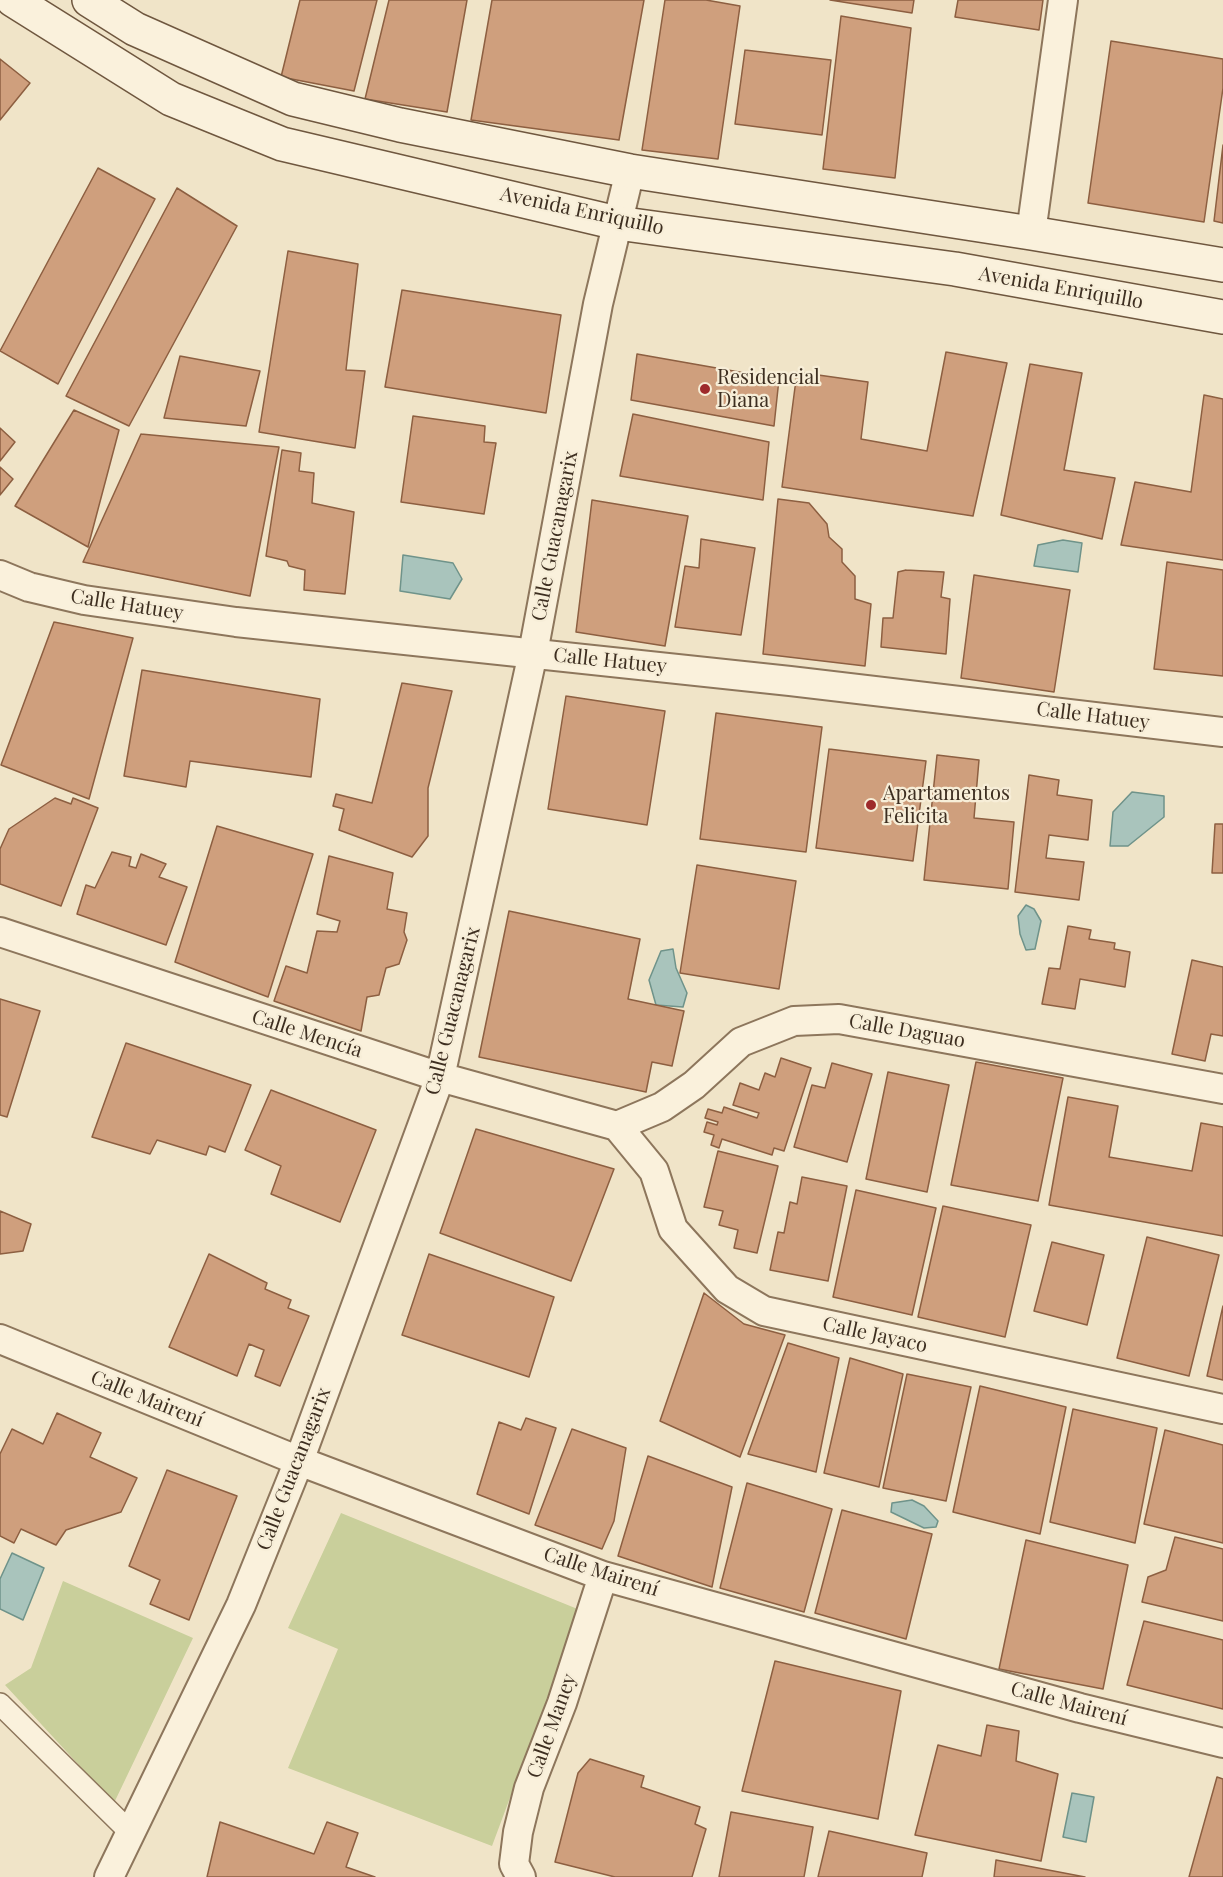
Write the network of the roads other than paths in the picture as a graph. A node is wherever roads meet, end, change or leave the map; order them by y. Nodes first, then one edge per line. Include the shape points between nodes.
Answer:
1 (13, 0) edge
2 (89, 0) edge
3 (1063, 0) edge
4 (630, 171) junction
5 (617, 223) junction
6 (1031, 232) junction
7 (1223, 265) edge
8 (1223, 316) edge
9 (0, 575) edge
10 (533, 653) junction
11 (1223, 732) edge
12 (0, 932) edge
13 (440, 1077) junction
14 (1223, 1089) edge
15 (617, 1126) junction
16 (0, 1339) edge
17 (1223, 1409) edge
18 (299, 1461) junction
19 (603, 1576) junction
20 (0, 1704) edge
21 (1223, 1743) edge
22 (129, 1831) junction
23 (106, 1876) edge
24 (521, 1877) edge

1 - 5 main road, Avenida Enriquillo via 171,99 282,144
2 - 4 main road via 135,29 293,99 400,125
3 - 6 street
4 - 5 street, Calle Guacanagarix
4 - 6 main road
5 - 8 main road, Avenida Enriquillo via 955,269
5 - 10 street, Calle Guacanagarix via 598,304
6 - 7 main road
9 - 10 street, Calle Hatuey via 29,587 84,600 236,622
10 - 11 street, Calle Hatuey
10 - 13 street, Calle Guacanagarix
12 - 13 street, Calle Mencía
13 - 15 street, Calle Mencía
13 - 18 street, Calle Guacanagarix
14 - 15 street, Calle Daguao via 839,1019 794,1021 741,1042 662,1107
15 - 17 street, Calle Jayaco via 654,1171 673,1229 727,1289 764,1311
16 - 18 street, Calle Mairení
18 - 19 street, Calle Mairení
18 - 22 street, Calle Guacanagarix via 241,1605
19 - 21 street, Calle Mairení
19 - 24 street, Calle Maney via 529,1788 514,1864
20 - 22 street
22 - 23 street, Calle Guacanagarix

